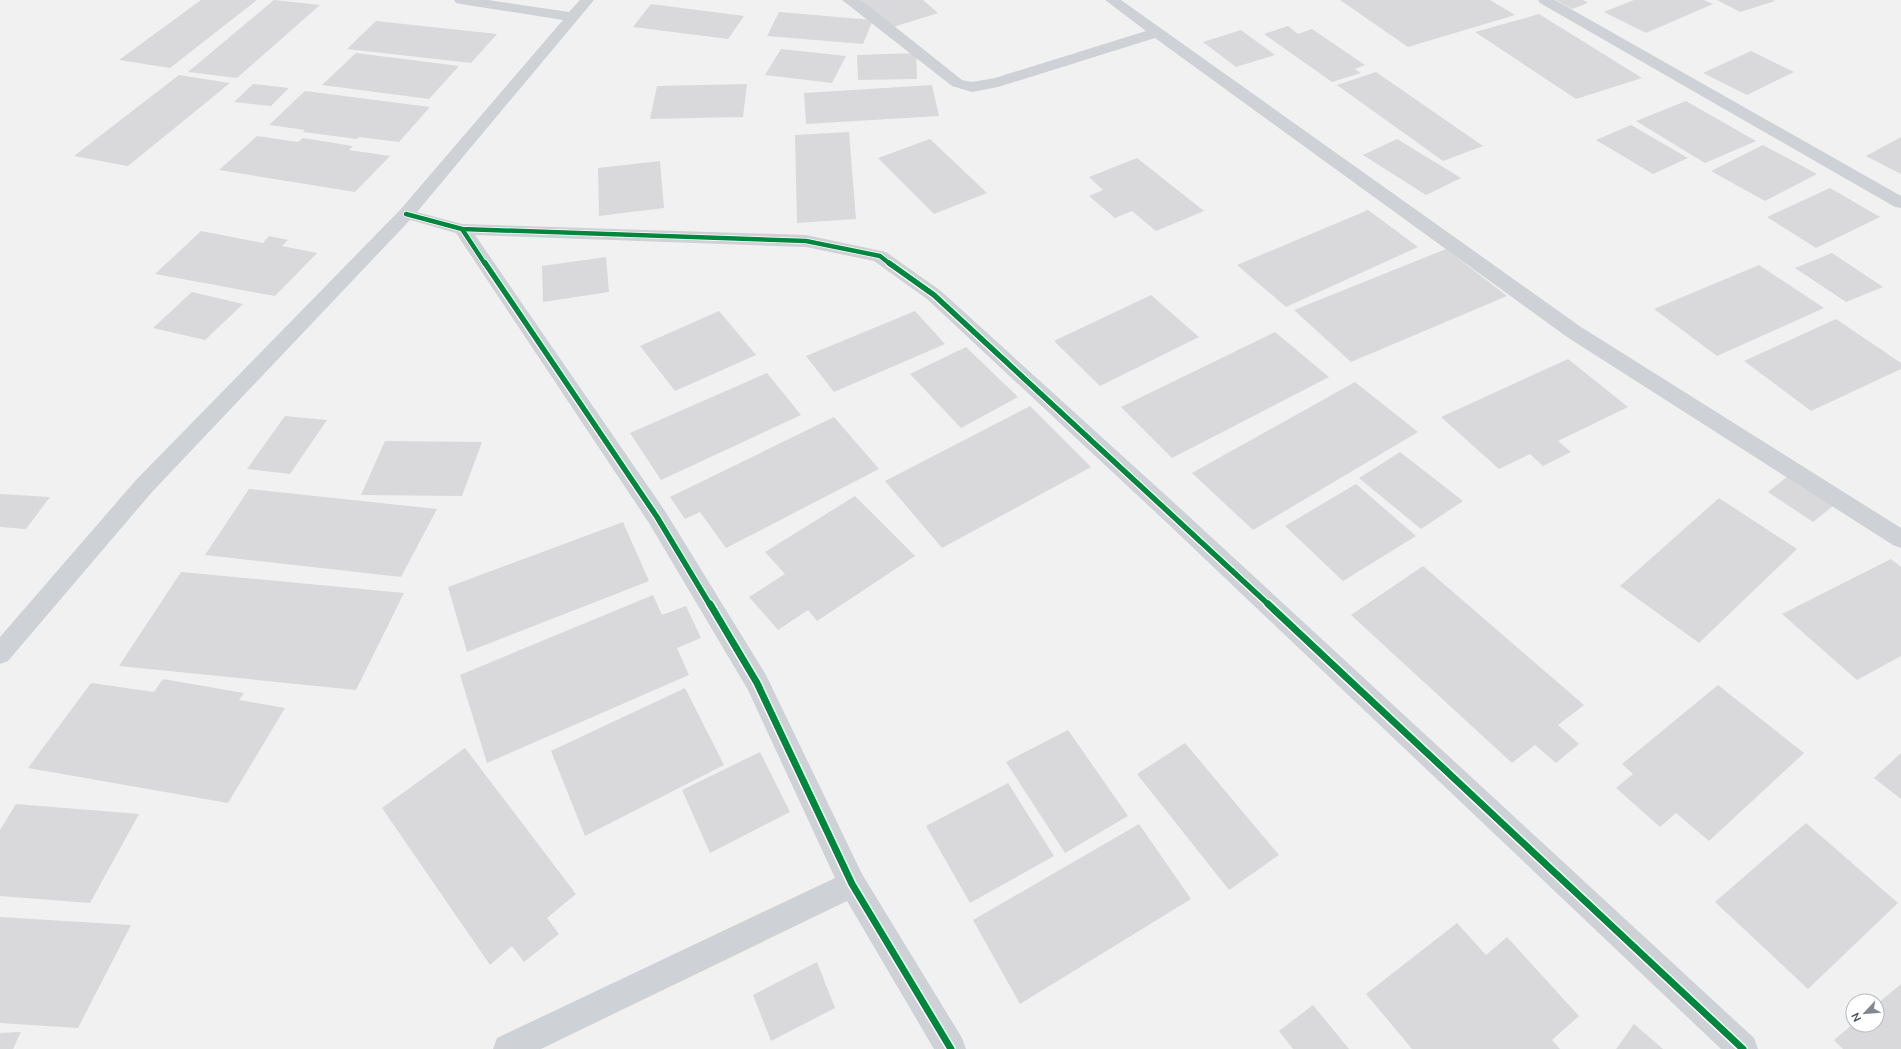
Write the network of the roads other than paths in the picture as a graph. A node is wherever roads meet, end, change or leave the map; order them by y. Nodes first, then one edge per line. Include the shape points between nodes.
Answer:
1 (461, 0) edge
2 (587, 0) edge
3 (849, 0) edge
4 (1112, 0) edge
5 (1546, 0) edge
6 (572, 17) junction
7 (1158, 32) junction
8 (1901, 203) edge
9 (406, 214) junction
10 (462, 229) junction
11 (1901, 539) edge
12 (0, 654) edge
13 (852, 884) junction
14 (508, 1049) edge
15 (950, 1049) edge
16 (1743, 1049) edge

1 - 6 street
2 - 6 street
3 - 7 street via 864,9 957,83 972,87 998,82
4 - 7 street
5 - 8 street
6 - 9 street
7 - 11 street via 1574,332
9 - 10 street
9 - 12 street via 144,486
10 - 13 street via 657,517 757,683
10 - 16 street via 806,241 880,256 940,300
13 - 14 street
13 - 15 street

